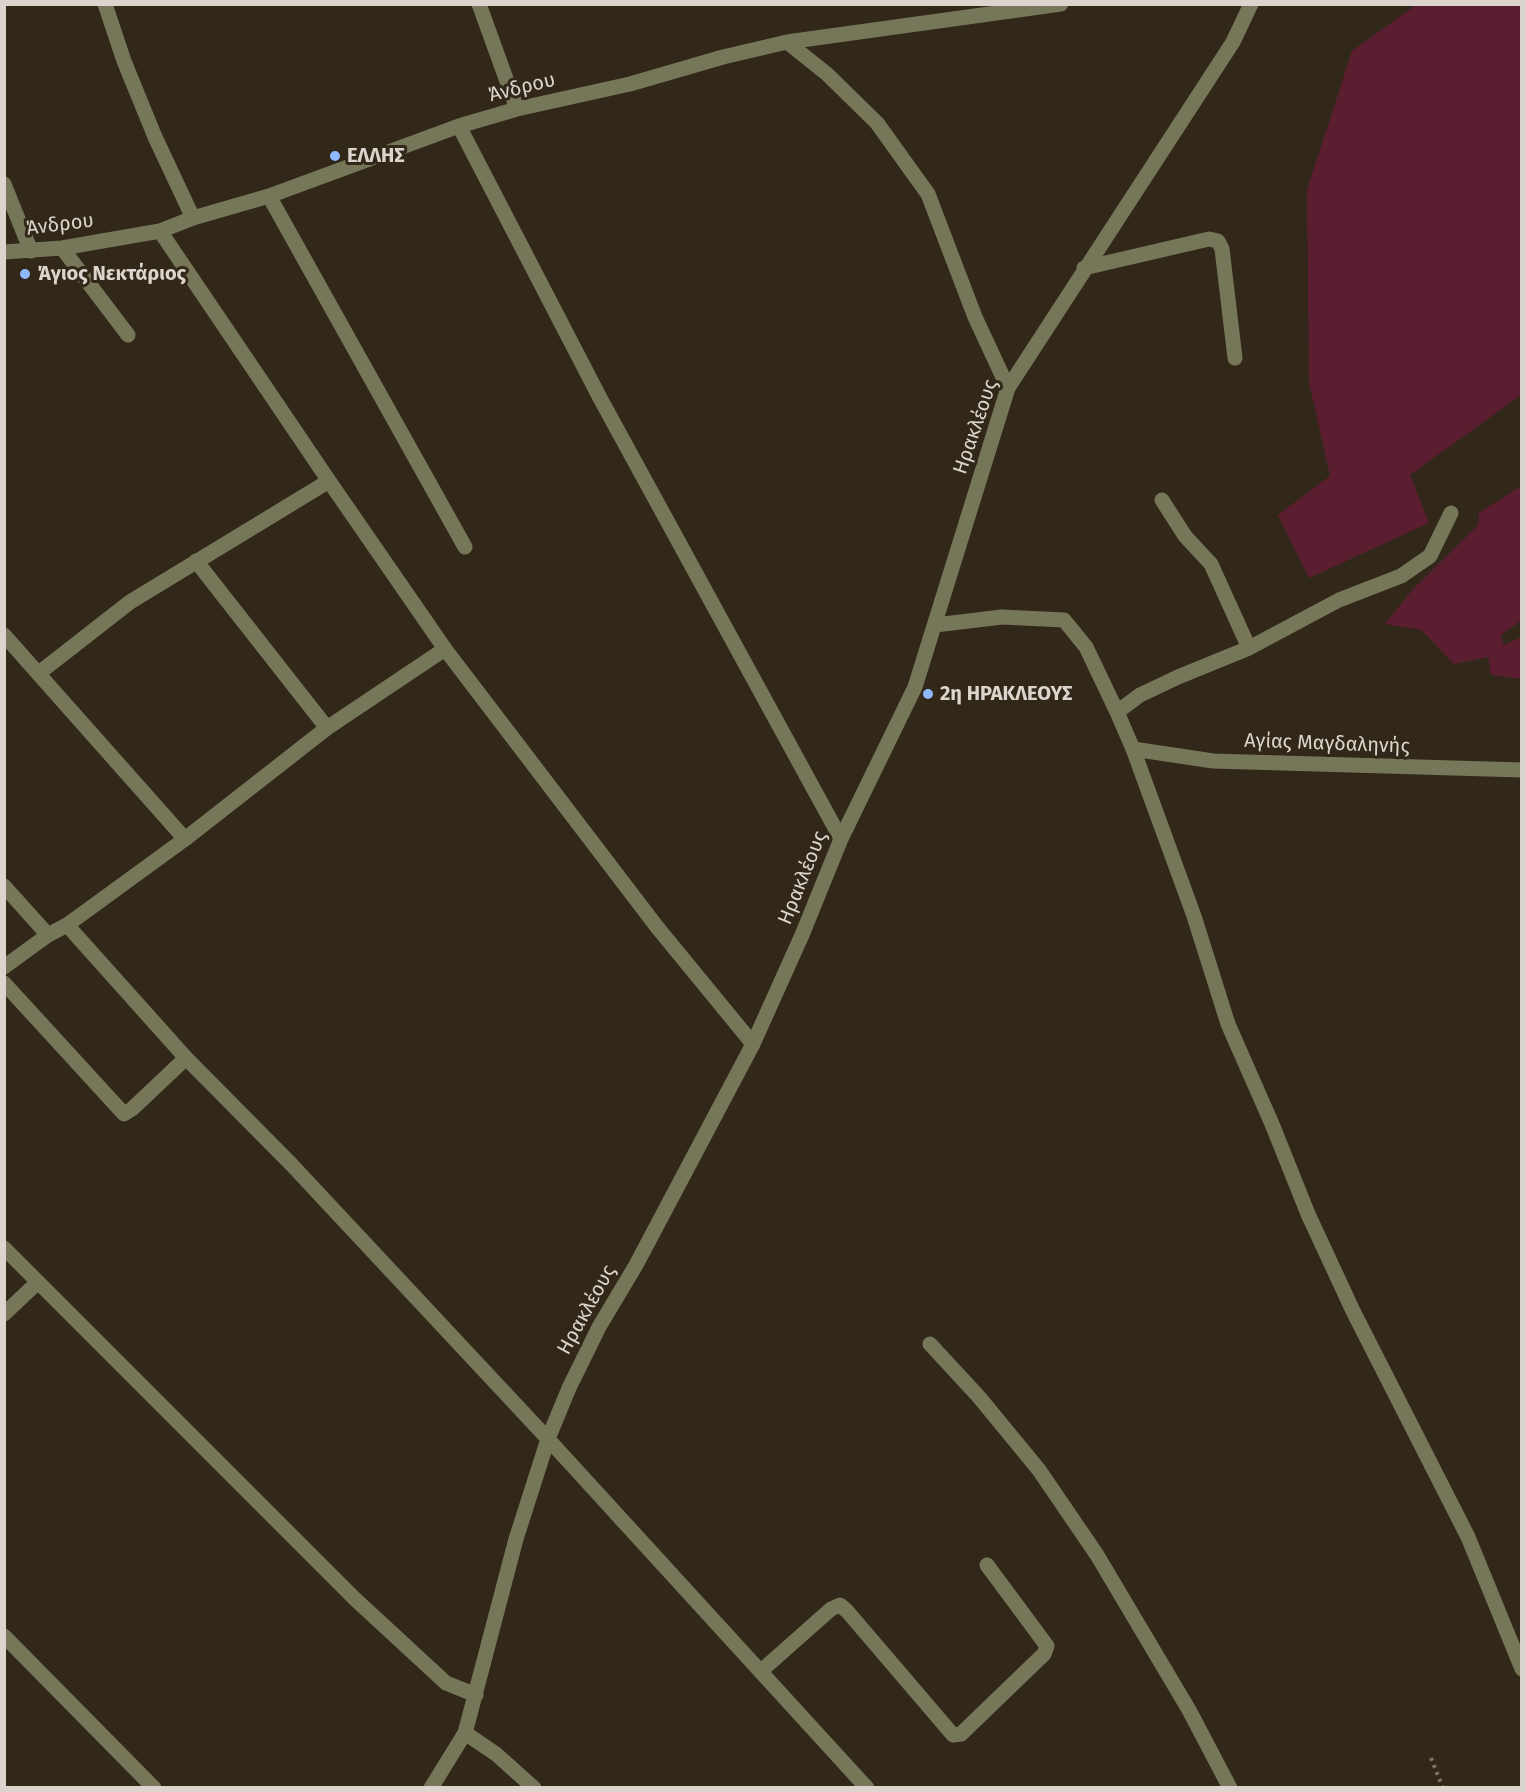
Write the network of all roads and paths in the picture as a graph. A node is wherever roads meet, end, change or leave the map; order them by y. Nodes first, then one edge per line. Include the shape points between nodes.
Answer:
1 (105, 4) edge
2 (478, 4) edge
3 (1061, 4) edge
4 (1251, 4) edge
5 (787, 42) junction
6 (517, 110) junction
7 (459, 126) junction
8 (4, 184) edge
9 (270, 196) junction
10 (193, 218) junction
11 (160, 231) junction
12 (62, 248) junction
13 (31, 250) junction
14 (4, 252) edge
15 (1084, 268) junction
16 (128, 335) dead end
17 (1235, 358) dead end
18 (1008, 388) junction
19 (329, 481) junction
20 (1162, 500) dead end
21 (1451, 513) dead end
22 (465, 547) dead end
23 (196, 561) junction
24 (935, 625) junction
25 (4, 635) edge
26 (1249, 648) junction
27 (445, 649) junction
28 (39, 673) junction
29 (1117, 712) junction
30 (327, 728) junction
31 (1133, 749) junction
32 (1521, 770) edge
33 (185, 839) junction
34 (841, 839) junction
35 (4, 886) edge
36 (67, 926) junction
37 (48, 935) junction
38 (4, 967) edge
39 (4, 983) edge
40 (753, 1044) junction
41 (186, 1058) junction
42 (4, 1248) edge
43 (38, 1282) junction
44 (4, 1314) edge
45 (930, 1344) dead end
46 (548, 1439) junction
47 (987, 1565) dead end
48 (4, 1636) edge
49 (1521, 1669) edge
50 (761, 1671) junction
51 (476, 1695) junction
52 (465, 1733) junction
53 (1431, 1758) dead end
54 (154, 1788) edge
55 (431, 1788) edge
56 (534, 1788) edge
57 (867, 1788) edge
58 (1230, 1788) edge
59 (1443, 1788) edge

1 - 10 street via 155,137
2 - 6 street
3 - 5 street, Άνδρου
4 - 15 street, Ηρακλέους via 1233,42
5 - 6 street, Άνδρου
5 - 18 street via 877,123 928,194 975,317
6 - 7 street, Άνδρου
7 - 9 street, Άνδρου
7 - 34 street via 600,398
8 - 13 street
9 - 10 street, Άνδρου
9 - 22 street
10 - 11 street, Άνδρου
11 - 12 street, Άνδρου
11 - 19 street
12 - 13 street, Άνδρου
12 - 16 street
13 - 14 street, Άνδρου
15 - 17 street via 1209,239 1218,241
15 - 18 street, Ηρακλέους
18 - 24 street, Ηρακλέους
19 - 23 street
19 - 27 street
20 - 26 street via 1185,536 1210,564
21 - 26 street via 1430,556 1401,576 1339,600
23 - 28 street via 130,602
23 - 30 street
24 - 29 street via 1002,617 1064,620 1086,647
24 - 34 street, Ηρακλέους via 915,687
25 - 28 street
26 - 29 street via 1140,695
27 - 30 street
27 - 40 street via 657,927
28 - 33 street
29 - 31 street
30 - 33 street
31 - 32 street, Αγίας Μαγδαληνής via 1213,761
31 - 49 street via 1194,916 1228,1024 1308,1214 1468,1537
33 - 36 street
34 - 40 street, Ηρακλέους
35 - 37 street
36 - 37 street
36 - 41 street
37 - 38 street
39 - 41 street via 124,1114
40 - 46 street, Ηρακλέους via 599,1327
41 - 46 street via 291,1164
42 - 43 street
43 - 44 street
43 - 51 street via 355,1599 446,1683
45 - 58 street via 1039,1470 1184,1700
46 - 50 street
46 - 51 street, Ηρακλέους via 516,1539
47 - 50 street via 1047,1646 1044,1654 961,1734 953,1736 840,1605
48 - 54 street
50 - 57 street
51 - 52 street, Ηρακλέους
52 - 55 street, Ηρακλέους
52 - 56 street
53 - 59 path

